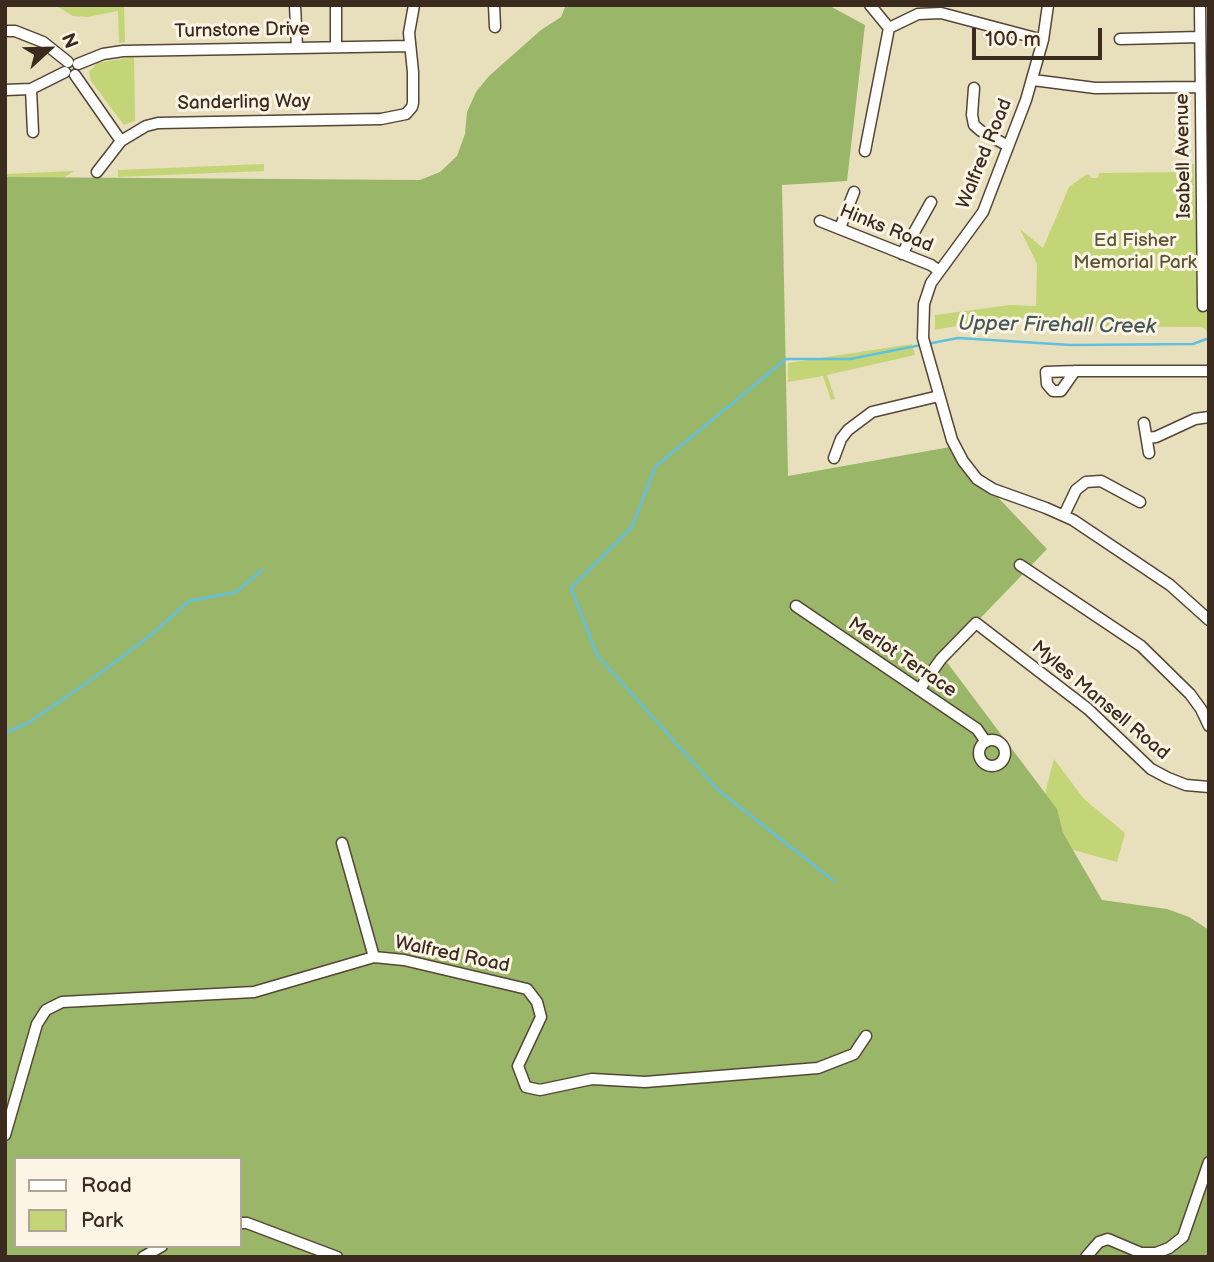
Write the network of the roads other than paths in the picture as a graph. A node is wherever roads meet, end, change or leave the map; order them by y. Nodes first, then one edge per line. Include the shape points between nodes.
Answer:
1 (295, 5) edge
2 (336, 5) edge
3 (414, 5) edge
4 (494, 5) edge
5 (870, 5) edge
6 (1048, 5) edge
7 (1200, 5) edge
8 (1205, 26) edge
9 (495, 27) dead end
10 (889, 28) junction
11 (5, 31) edge
12 (1200, 37) junction
13 (1120, 39) dead end
14 (1043, 40) junction
15 (410, 46) junction
16 (336, 47) junction
17 (296, 48) junction
18 (72, 68) junction
19 (1033, 80) junction
20 (974, 88) dead end
21 (1203, 88) edge
22 (31, 89) junction
23 (5, 90) edge
24 (1205, 125) edge
25 (33, 132) dead end
26 (121, 141) junction
27 (1008, 146) junction
28 (865, 151) dead end
29 (97, 172) dead end
30 (855, 192) dead end
31 (931, 202) dead end
32 (1206, 210) edge
33 (820, 222) dead end
34 (840, 228) junction
35 (902, 254) junction
36 (938, 271) junction
37 (1203, 306) dead end
38 (1209, 371) edge
39 (1075, 372) dead end
40 (939, 396) junction
41 (1209, 416) edge
42 (1144, 423) dead end
43 (1147, 438) junction
44 (1149, 453) dead end
45 (834, 457) dead end
46 (1140, 502) dead end
47 (1063, 515) junction
48 (1020, 565) dead end
49 (796, 606) dead end
50 (1209, 620) edge
51 (919, 690) junction
52 (1209, 726) edge
53 (986, 742) dead end
54 (1209, 788) edge
55 (342, 843) dead end
56 (374, 957) junction
57 (866, 1036) dead end
58 (5, 1135) edge
59 (1209, 1162) edge
60 (242, 1223) edge
61 (159, 1248) edge
62 (143, 1257) edge
63 (337, 1257) edge
64 (1086, 1257) edge

1 - 17 street
2 - 16 street
3 - 15 street
4 - 9 street
5 - 10 street
6 - 14 street, Walfred Road
7 - 8 street, Isabell Avenue
8 - 12 street, Isabell Avenue
10 - 14 street via 918,14 941,13
10 - 28 street
11 - 18 street via 43,42
12 - 13 street
12 - 21 street, Isabell Avenue
14 - 19 street, Walfred Road
15 - 16 street, Turnstone Drive
15 - 26 street, Sanderling Way via 413,103 401,116 175,121 146,126
16 - 17 street, Turnstone Drive
17 - 18 street, Turnstone Drive via 123,51
18 - 22 street, Turnstone Drive
18 - 26 street
19 - 21 street via 1095,88
19 - 27 street, Walfred Road
20 - 27 street via 974,124
21 - 24 street, Isabell Avenue
22 - 23 street, Turnstone Drive
22 - 25 street
24 - 32 street, Isabell Avenue
26 - 29 street, Sanderling Way
27 - 36 street, Walfred Road via 983,212
30 - 34 street
31 - 35 street
32 - 37 street, Isabell Avenue
33 - 34 street, Hinks Road
34 - 35 street, Hinks Road
35 - 36 street, Hinks Road
36 - 40 street, Walfred Road via 928,292 922,324
38 - 39 street
40 - 45 street via 865,416 841,439
40 - 47 street, Walfred Road via 952,440 978,479
41 - 43 street
42 - 43 street
43 - 44 street
46 - 47 street via 1101,481 1086,482 1076,490
47 - 50 street, Walfred Road via 1170,585
48 - 52 street via 1141,646 1190,694
49 - 51 street, Merlot Terrace
51 - 53 street, Merlot Terrace via 977,729
51 - 54 street, Myles Mansell Road via 976,623 1088,709 1150,769 1186,785
55 - 56 street
56 - 57 street, Walfred Road via 527,989 541,1017 518,1066 526,1087 540,1090 592,1079 645,1082 818,1068 854,1054
56 - 58 street, Walfred Road via 254,992 62,1002 46,1010 37,1024
59 - 64 street via 1183,1237 1169,1248 1142,1254 1108,1239
60 - 63 street
61 - 62 street

